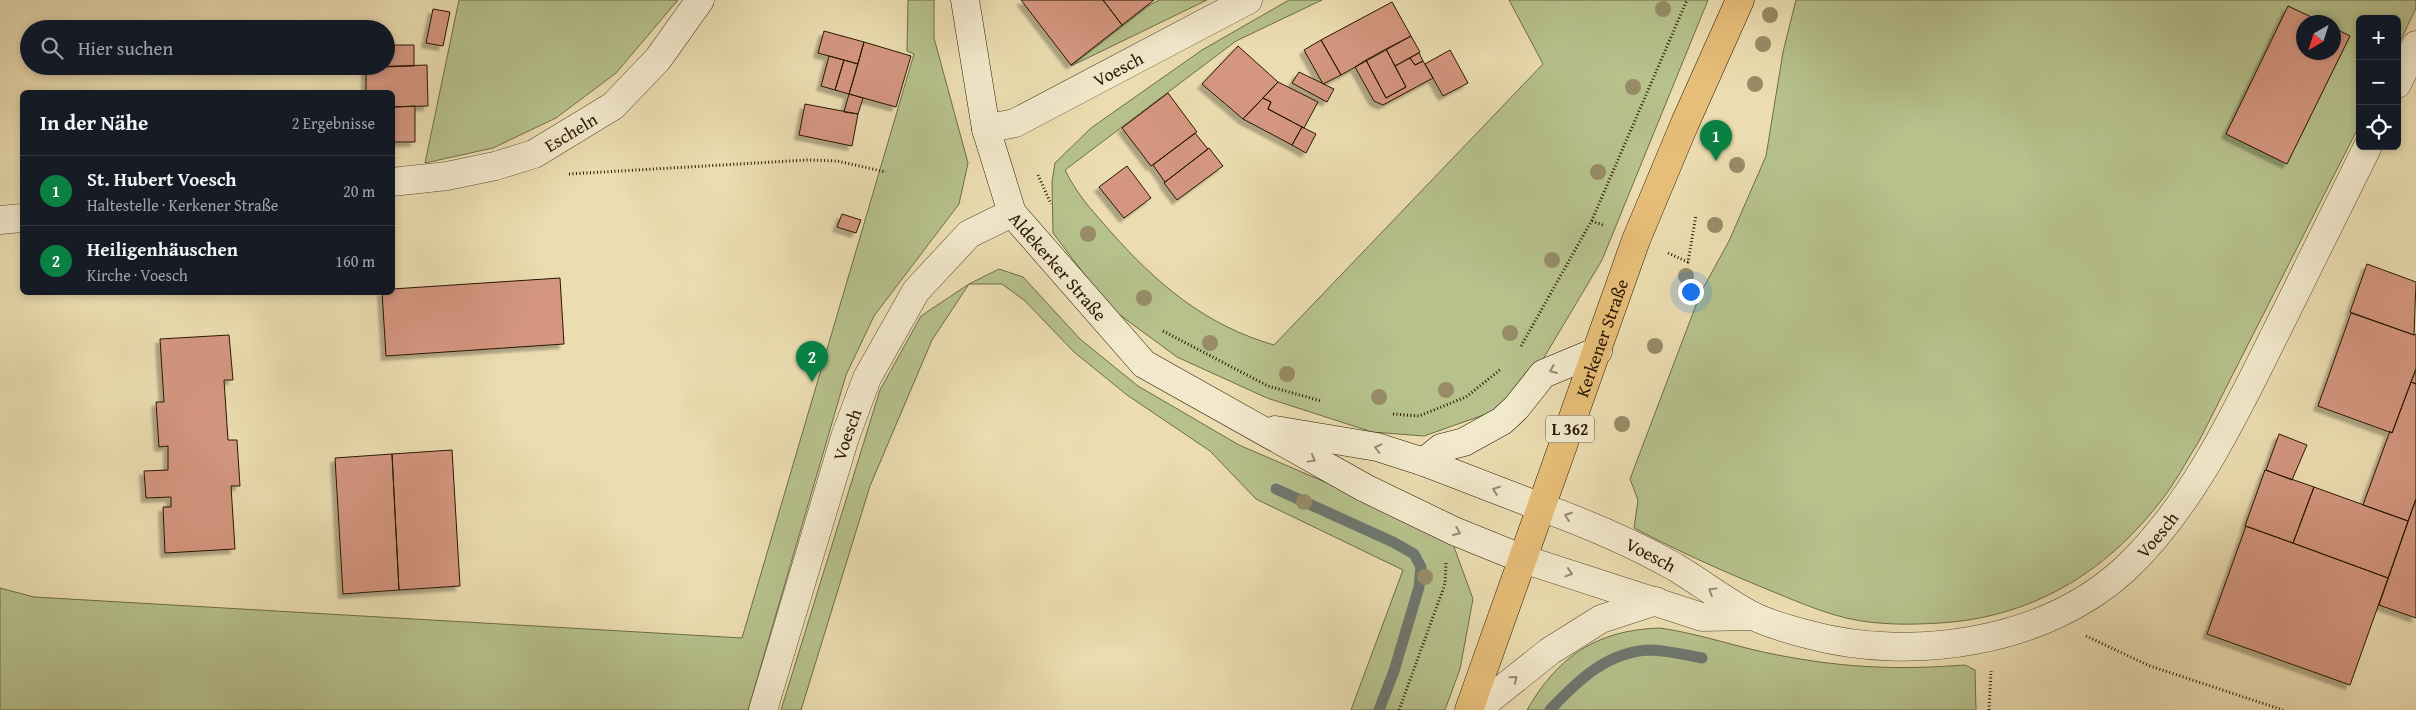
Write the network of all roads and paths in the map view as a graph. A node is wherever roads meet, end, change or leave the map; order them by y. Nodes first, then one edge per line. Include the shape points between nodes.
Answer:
1 (700, 0) edge
2 (965, 0) edge
3 (1248, 0) edge
4 (1687, 0) edge
5 (1740, 0) edge
6 (2416, 45) edge
7 (2401, 76) edge
8 (1016, 122) junction
9 (986, 129) junction
10 (2366, 150) edge
11 (534, 154) junction
12 (886, 172) dead end
13 (395, 182) edge
14 (1053, 209) dead end
15 (1012, 213) junction
16 (20, 218) edge
17 (0, 220) edge
18 (1158, 327) dead end
19 (1519, 350) dead end
20 (1598, 350) junction
21 (1507, 364) dead end
22 (1322, 401) dead end
23 (1384, 414) dead end
24 (1254, 427) junction
25 (1424, 462) junction
26 (1541, 507) junction
27 (1523, 558) junction
28 (1445, 584) dead end
29 (1656, 601) junction
30 (1753, 616) junction
31 (2050, 618) junction
32 (763, 710) edge
33 (1399, 710) edge
34 (1469, 710) edge
35 (1476, 710) edge
36 (2283, 710) edge

1 - 11 street, Escheln via 658,59 613,106
2 - 9 street, Aldekerker Straße
3 - 8 street, Voesch
4 - 19 path via 1592,220
5 - 20 main road, Kerkener Straße / L 362 via 1636,240
6 - 7 street
8 - 9 street, Voesch
8 - 14 path
9 - 15 street, Aldekerker Straße
10 - 31 street, Voesch via 2244,397 2200,474 2164,526 2124,570 2084,600
11 - 12 path via 554,174 807,160 836,161
11 - 13 street, Escheln via 447,176
15 - 24 street, Aldekerker Straße via 1144,364
15 - 32 street, Voesch via 969,234 916,290 867,378 845,437
16 - 17 street
18 - 22 path via 1268,386
20 -> 25 street via 1543,374 1502,421 1464,442 1441,448
20 - 26 main road, Kerkener Straße / L 362
21 - 23 path via 1466,397 1450,404 1419,416
25 -> 24 street, Voesch via 1377,447
24 -> 27 street, Aldekerker Straße via 1373,492 1454,531
26 -> 25 street, Voesch
26 - 27 main road, Kerkener Straße / L 362
30 -> 26 street, Voesch via 1674,567 1606,531
27 -> 29 street, Voesch
27 - 34 main road, Kerkener Straße / L 362
28 - 33 path
29 - 30 street, Voesch via 1702,617
35 -> 29 street via 1550,651 1601,619
30 - 31 street, Voesch via 1811,635 1865,645 1936,646 1993,636
31 - 36 path via 2150,666

